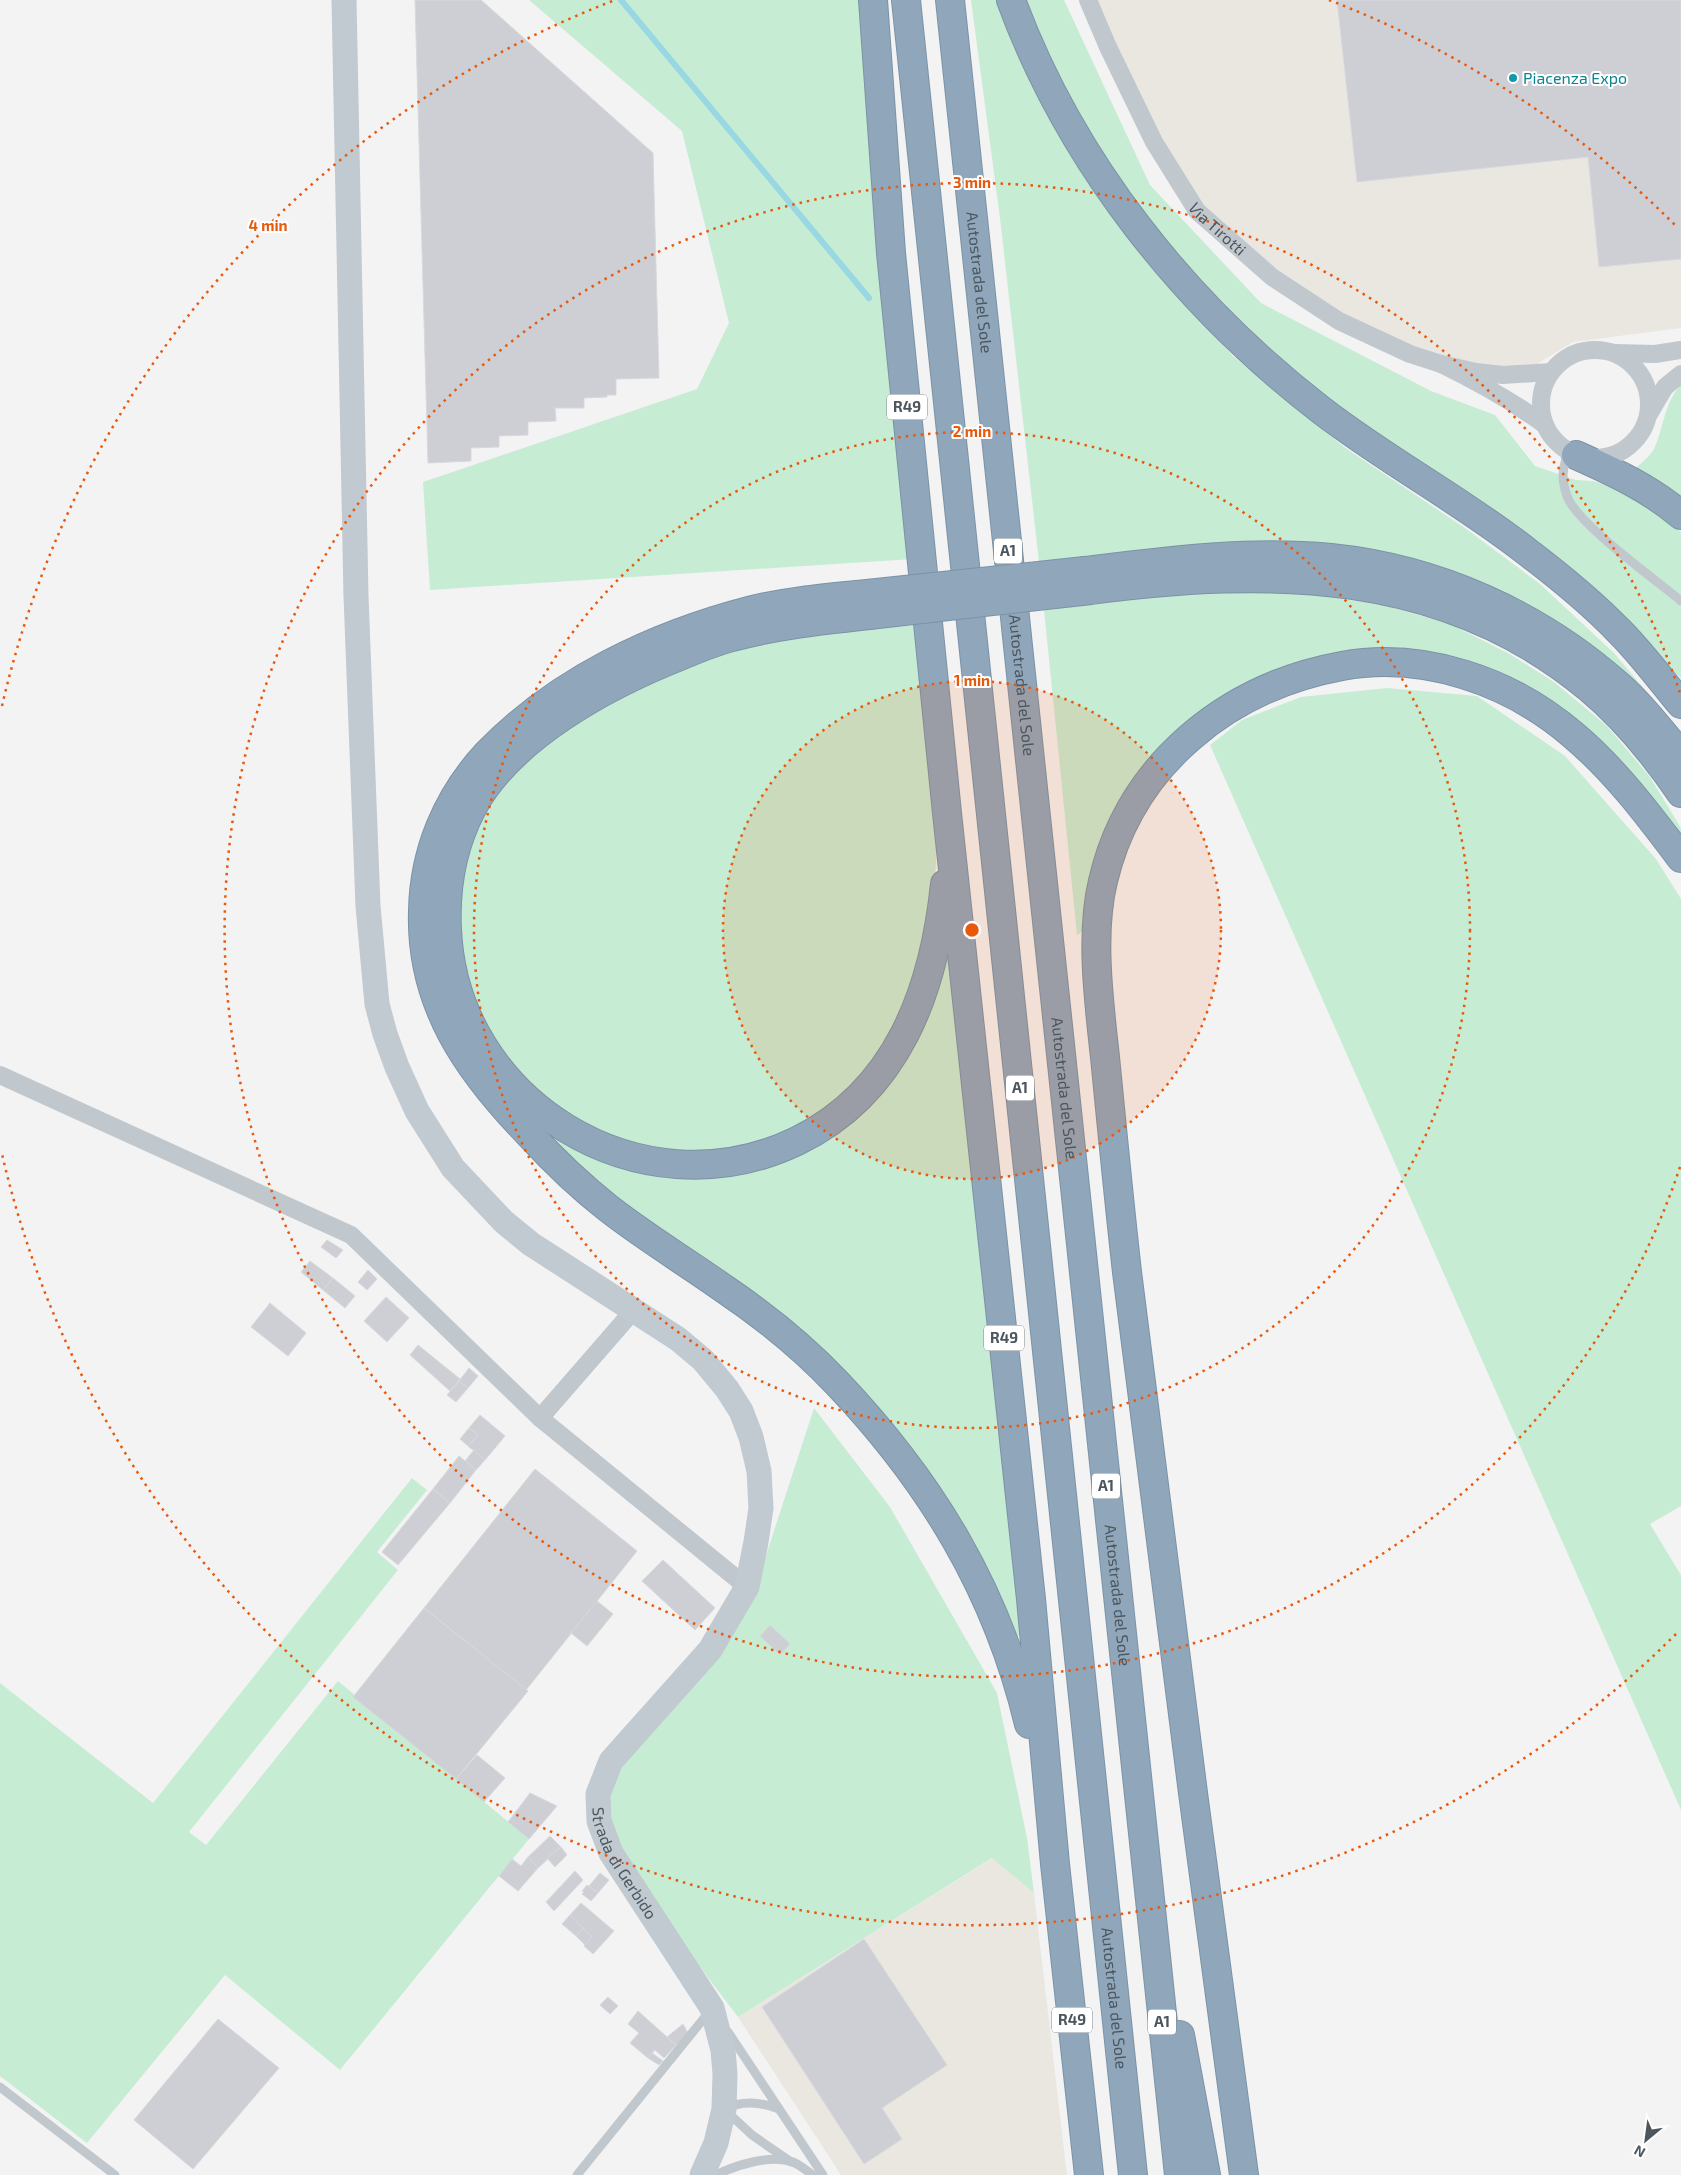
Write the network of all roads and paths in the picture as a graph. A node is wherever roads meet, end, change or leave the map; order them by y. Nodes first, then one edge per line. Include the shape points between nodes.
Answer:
1 (344, 0) edge
2 (873, 0) edge
3 (906, 0) edge
4 (950, 0) edge
5 (1011, 0) edge
6 (1088, 0) edge
7 (1681, 350) edge
8 (1609, 352) junction
9 (1441, 364) junction
10 (1551, 372) junction
11 (1681, 374) edge
12 (1648, 414) junction
13 (1545, 425) junction
14 (1572, 453) junction
15 (1681, 515) edge
16 (1088, 580) junction
17 (1681, 601) edge
18 (868, 605) junction
19 (1681, 704) edge
20 (1681, 755) edge
21 (1681, 793) edge
22 (948, 813) junction
23 (1681, 858) edge
24 (0, 1075) edge
25 (633, 1311) junction
26 (540, 1418) junction
27 (746, 1587) junction
28 (1055, 1864) junction
29 (1146, 1869) junction
30 (712, 2008) junction
31 (0, 2087) edge
32 (724, 2109) junction
33 (779, 2109) junction
34 (791, 2162) junction
35 (115, 2175) edge
36 (577, 2175) edge
37 (702, 2175) edge
38 (716, 2175) edge
39 (813, 2175) edge
40 (823, 2175) edge
41 (1089, 2175) edge
42 (1133, 2175) edge
43 (1178, 2175) edge
44 (1206, 2175) edge
45 (1244, 2175) edge

1 - 25 street, Strada di Gerbido via 356,596 368,906 377,1004 396,1067 417,1111 453,1168 504,1222 531,1244
2 - 22 highway, R49 via 891,253
3 - 42 highway, Autostrada del Sole / A1
4 - 29 highway, Autostrada del Sole / A1
5 - 19 highway via 1037,67 1097,171 1156,252 1232,334 1324,412 1525,550 1569,585 1620,632
6 - 9 street, Via Tirotti via 1154,142 1198,211 1272,278 1339,321 1410,354
7 - 8 street via 1654,354
8 - 10 street via 1577,353
8 - 12 street via 1636,369 1649,398
9 - 10 street, Via Tirotti via 1503,375
9 - 13 street, Via Tirotti via 1514,402
10 - 13 street via 1541,398
11 - 12 street via 1665,387
12 - 14 street via 1637,438 1616,455 1602,458
13 - 14 street via 1552,437
14 - 15 highway via 1622,475
14 - 17 lane via 1562,468 1568,497 1580,518
16 - 18 highway, bridge
16 - 20 highway via 1175,560 1226,556 1331,558 1424,576 1466,591 1549,632 1619,686
16 - 21 highway via 1326,580 1378,589 1442,606 1489,624 1557,663 1619,716
18 - 22 highway via 728,638 649,668 583,704 513,756 473,807 450,871 446,906 448,944 454,980 466,1013 494,1061 514,1085 544,1112 595,1144 659,1164 688,1166 751,1158 781,1149 837,1118 860,1098 880,1077 908,1031 931,964 938,930 947,868
18 - 28 highway via 797,601 752,610 659,642 614,662 562,692 508,734 459,789 434,843 423,898 422,926 427,963 437,1001 452,1037 478,1078 504,1109 595,1198 756,1312 834,1379 900,1456 940,1512 986,1596 1023,1698
22 - 28 highway, R49 via 1031,1599
23 - 45 highway via 1631,794 1570,732 1511,693 1481,680 1424,665 1392,662 1352,664 1296,676 1244,699 1194,732 1139,796 1110,855 1101,886 1098,919 1098,991 1118,1199
24 - 26 street via 351,1235
25 - 26 street
25 - 27 street, Strada di Gerbido via 678,1339 703,1360 728,1389 741,1411 760,1471 761,1508
26 - 27 street
27 - 30 street, Strada di Gerbido via 710,1650 611,1761 598,1794 599,1821 611,1854
28 - 41 highway, R49
29 - 43 highway, Autostrada del Sole / A1
29 - 44 highway
30 - 32 street, Strada di Gerbido via 723,2050
30 - 33 lane
30 - 36 lane
31 - 35 lane
32 - 33 lane via 746,2103
32 - 34 lane via 752,2135
32 - 37 street, Strada di Gerbido via 716,2143
33 - 40 lane
34 - 38 lane via 763,2160
34 - 39 lane

